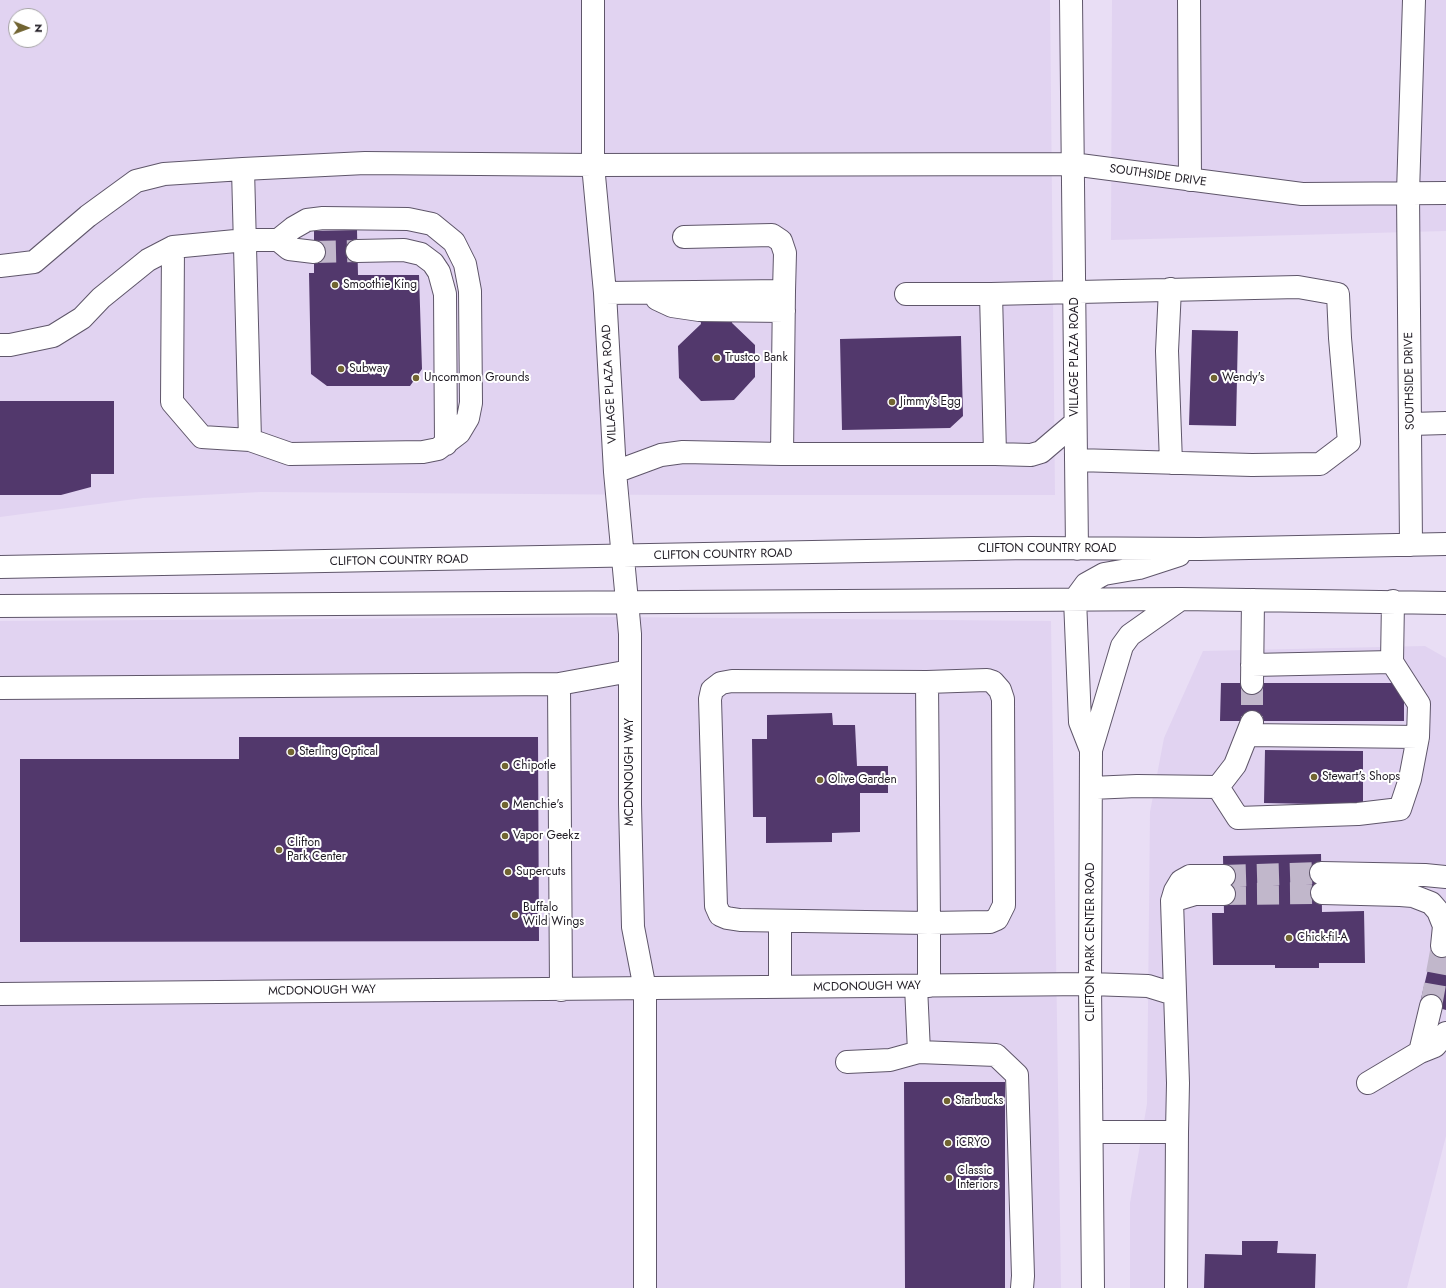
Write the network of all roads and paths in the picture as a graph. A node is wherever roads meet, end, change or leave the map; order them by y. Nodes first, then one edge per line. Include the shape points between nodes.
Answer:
1 (593, 0) edge
2 (1071, 0) edge
3 (1189, 0) edge
4 (1414, 0) edge
5 (1072, 164) junction
6 (593, 165) junction
7 (243, 169) junction
8 (1190, 180) junction
9 (1408, 193) junction
10 (1446, 194) edge
11 (684, 237) dead end
12 (246, 240) junction
13 (278, 240) junction
14 (173, 247) junction
15 (357, 251) tunnel mouth
16 (314, 252) tunnel mouth
17 (0, 266) edge
18 (1170, 289) junction
19 (605, 293) junction
20 (906, 294) dead end
21 (991, 294) junction
22 (1074, 294) junction
23 (784, 301) junction
24 (0, 345) edge
25 (1075, 423) junction
26 (1446, 423) edge
27 (1411, 424) junction
28 (250, 440) junction
29 (446, 444) junction
30 (782, 454) junction
31 (995, 454) junction
32 (1076, 460) junction
33 (1171, 463) junction
34 (615, 472) junction
35 (1446, 544) edge
36 (1411, 545) junction
37 (1077, 549) junction
38 (1200, 549) junction
39 (622, 557) junction
40 (2, 566) edge
41 (1075, 599) junction
42 (1181, 599) junction
43 (1253, 600) junction
44 (1393, 601) junction
45 (627, 602) junction
46 (1446, 603) edge
47 (0, 606) edge
48 (1392, 662) junction
49 (630, 670) junction
50 (928, 682) junction
51 (559, 684) junction
52 (0, 688) edge
53 (1418, 737) junction
54 (1091, 750) junction
55 (1218, 787) junction
56 (1091, 788) junction
57 (1446, 877) edge
58 (1224, 885) tunnel mouth
59 (780, 921) junction
60 (929, 923) junction
61 (1442, 946) dead end
62 (1090, 984) junction
63 (923, 986) junction
64 (780, 987) junction
65 (645, 989) junction
66 (561, 990) junction
67 (0, 994) edge
68 (1174, 994) junction
69 (1431, 1006) tunnel mouth
70 (1446, 1033) edge
71 (919, 1052) junction
72 (1420, 1052) junction
73 (847, 1062) dead end
74 (1368, 1083) dead end
75 (1092, 1132) junction
76 (1177, 1132) junction
77 (645, 1288) edge
78 (1022, 1288) edge
79 (1094, 1288) edge
80 (1176, 1288) edge

1 - 6 street, VILLAGE PLAZA ROAD
2 - 5 street
3 - 8 street
4 - 9 street, SOUTHSIDE DRIVE
5 - 6 street, SOUTHSIDE DRIVE
5 - 8 street, SOUTHSIDE DRIVE
5 - 22 street, VILLAGE PLAZA ROAD
6 - 7 street, SOUTHSIDE DRIVE via 365,163
6 - 19 street, VILLAGE PLAZA ROAD
7 - 12 street
7 - 17 street, SOUTHSIDE DRIVE via 164,174 136,181 88,216 34,262
8 - 9 street, SOUTHSIDE DRIVE via 1302,194
9 - 10 street
9 - 27 street, SOUTHSIDE DRIVE
11 - 23 street via 772,235 781,241 785,253
12 - 13 street
12 - 14 street
12 - 28 street
13 - 16 street via 289,249
13 - 29 street via 307,220 323,218 408,219 432,224 454,242 465,264 470,291 470,403 468,418 459,433
14 - 24 street via 148,260 101,298 82,318 53,336
14 - 28 street via 172,402 202,437
15 - 29 street via 404,250 421,254 440,272 444,294
18 - 22 street
18 - 33 street via 1167,351
18 - 33 street via 1298,287 1338,294 1349,442 1320,464
19 - 23 street via 645,293 672,306 699,310
19 - 34 street, VILLAGE PLAZA ROAD
20 - 21 street
21 - 22 street
21 - 31 street
22 - 25 street, VILLAGE PLAZA ROAD
23 - 30 street
25 - 31 street via 1041,452
25 - 32 street, VILLAGE PLAZA ROAD
26 - 27 street
27 - 36 street, SOUTHSIDE DRIVE
28 - 29 street via 290,454 424,452
30 - 31 street
30 - 34 street via 683,452 661,455
32 - 33 street
32 - 37 street, VILLAGE PLAZA ROAD
34 - 39 street, VILLAGE PLAZA ROAD
35 - 36 street, CLIFTON COUNTRY ROAD
36 - 38 street, CLIFTON COUNTRY ROAD
37 - 38 street, CLIFTON COUNTRY ROAD
37 - 39 street, CLIFTON COUNTRY ROAD
38 - 41 street via 1139,568 1104,574 1086,584
39 - 40 street, CLIFTON COUNTRY ROAD
39 - 45 street, VILLAGE PLAZA ROAD
41 - 42 street
41 - 45 street
41 - 54 street, CLIFTON PARK CENTER ROAD via 1080,722
42 - 43 street
42 - 54 street via 1130,635 1122,646
43 - 44 street
43 - 48 street via 1252,674
44 - 46 street
44 - 48 street
45 - 47 street
45 - 49 street, MCDONOUGH WAY
48 - 53 street via 1419,704
49 - 51 street
49 - 65 street, MCDONOUGH WAY via 633,927
50 - 59 street via 732,681 721,683 712,690 710,698 716,906 720,915 727,918
50 - 60 street
50 - 60 street via 987,680 993,682 1000,690 1003,707 1004,905 997,919 990,922
51 - 52 street
51 - 66 street
53 - 55 street via 1250,728 1235,764
53 - 55 street via 1410,779 1400,809 1358,814 1238,818
54 - 56 street, CLIFTON PARK CENTER ROAD
55 - 56 street
56 - 62 street, CLIFTON PARK CENTER ROAD
57 - 61 street via 1425,875 1322,883 1412,896 1431,903 1438,911 1444,926
58 - 68 street via 1172,901
59 - 60 street
59 - 64 street
60 - 63 street
62 - 63 street, MCDONOUGH WAY
62 - 68 street, MCDONOUGH WAY via 1148,986
62 - 75 street, CLIFTON PARK CENTER ROAD
63 - 64 street, MCDONOUGH WAY
63 - 71 street
64 - 65 street, MCDONOUGH WAY
65 - 66 street, MCDONOUGH WAY
65 - 77 street
66 - 67 street, MCDONOUGH WAY
68 - 76 street via 1178,1083
69 - 72 street
70 - 72 street via 1435,1046
71 - 73 street via 890,1060
71 - 78 street via 996,1055 1017,1074
72 - 74 street
75 - 76 street
75 - 79 street, CLIFTON PARK CENTER ROAD
76 - 80 street

